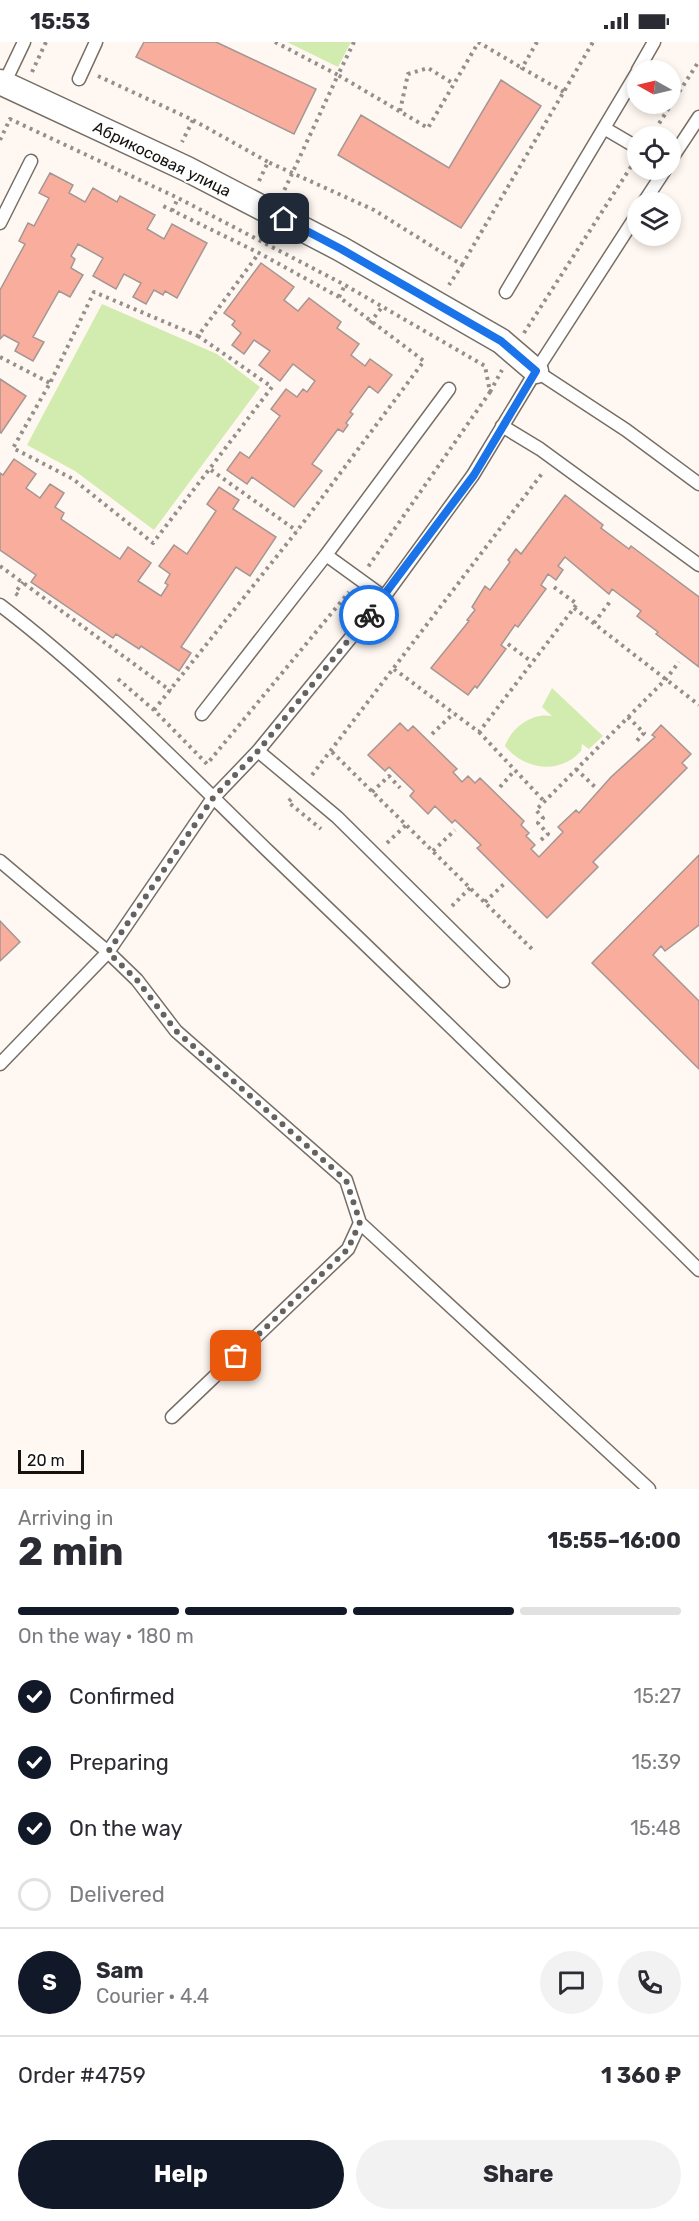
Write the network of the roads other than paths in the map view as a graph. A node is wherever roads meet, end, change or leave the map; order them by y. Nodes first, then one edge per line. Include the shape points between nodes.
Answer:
1 (24, 42) edge
2 (96, 42) edge
3 (654, 42) edge
4 (644, 60) edge
5 (79, 80) dead end
6 (1, 86) edge
7 (627, 89) edge
8 (699, 117) edge
9 (604, 128) junction
10 (627, 142) edge
11 (681, 144) edge
12 (32, 161) dead end
13 (0, 223) edge
14 (627, 230) edge
15 (506, 292) dead end
16 (536, 371) junction
17 (449, 389) dead end
18 (502, 426) junction
19 (699, 484) edge
20 (326, 555) junction
21 (699, 565) edge
22 (384, 597) junction
23 (0, 605) edge
24 (202, 714) dead end
25 (258, 751) junction
26 (213, 798) junction
27 (0, 861) edge
28 (108, 952) junction
29 (503, 981) dead end
30 (0, 1064) edge
31 (360, 1222) junction
32 (699, 1270) edge
33 (172, 1417) dead end
34 (649, 1489) edge

1 - 6 lane
2 - 5 lane
3 - 4 lane
6 - 16 street, Абрикосовая улица via 188,170 341,249 501,341
7 - 9 lane
8 - 11 lane
9 - 10 lane
9 - 15 lane
12 - 13 lane
14 - 16 lane
16 - 18 lane
16 - 19 lane
17 - 20 lane
18 - 21 lane via 553,458
18 - 22 lane via 474,475
20 - 22 lane
20 - 24 lane
22 - 25 lane
23 - 26 lane via 48,642
25 - 26 lane
25 - 29 lane via 336,817
26 - 28 lane
26 - 32 lane
27 - 28 lane
28 - 30 lane
28 - 31 lane via 137,980 176,1031 346,1180
31 - 33 lane via 348,1249
31 - 34 lane

